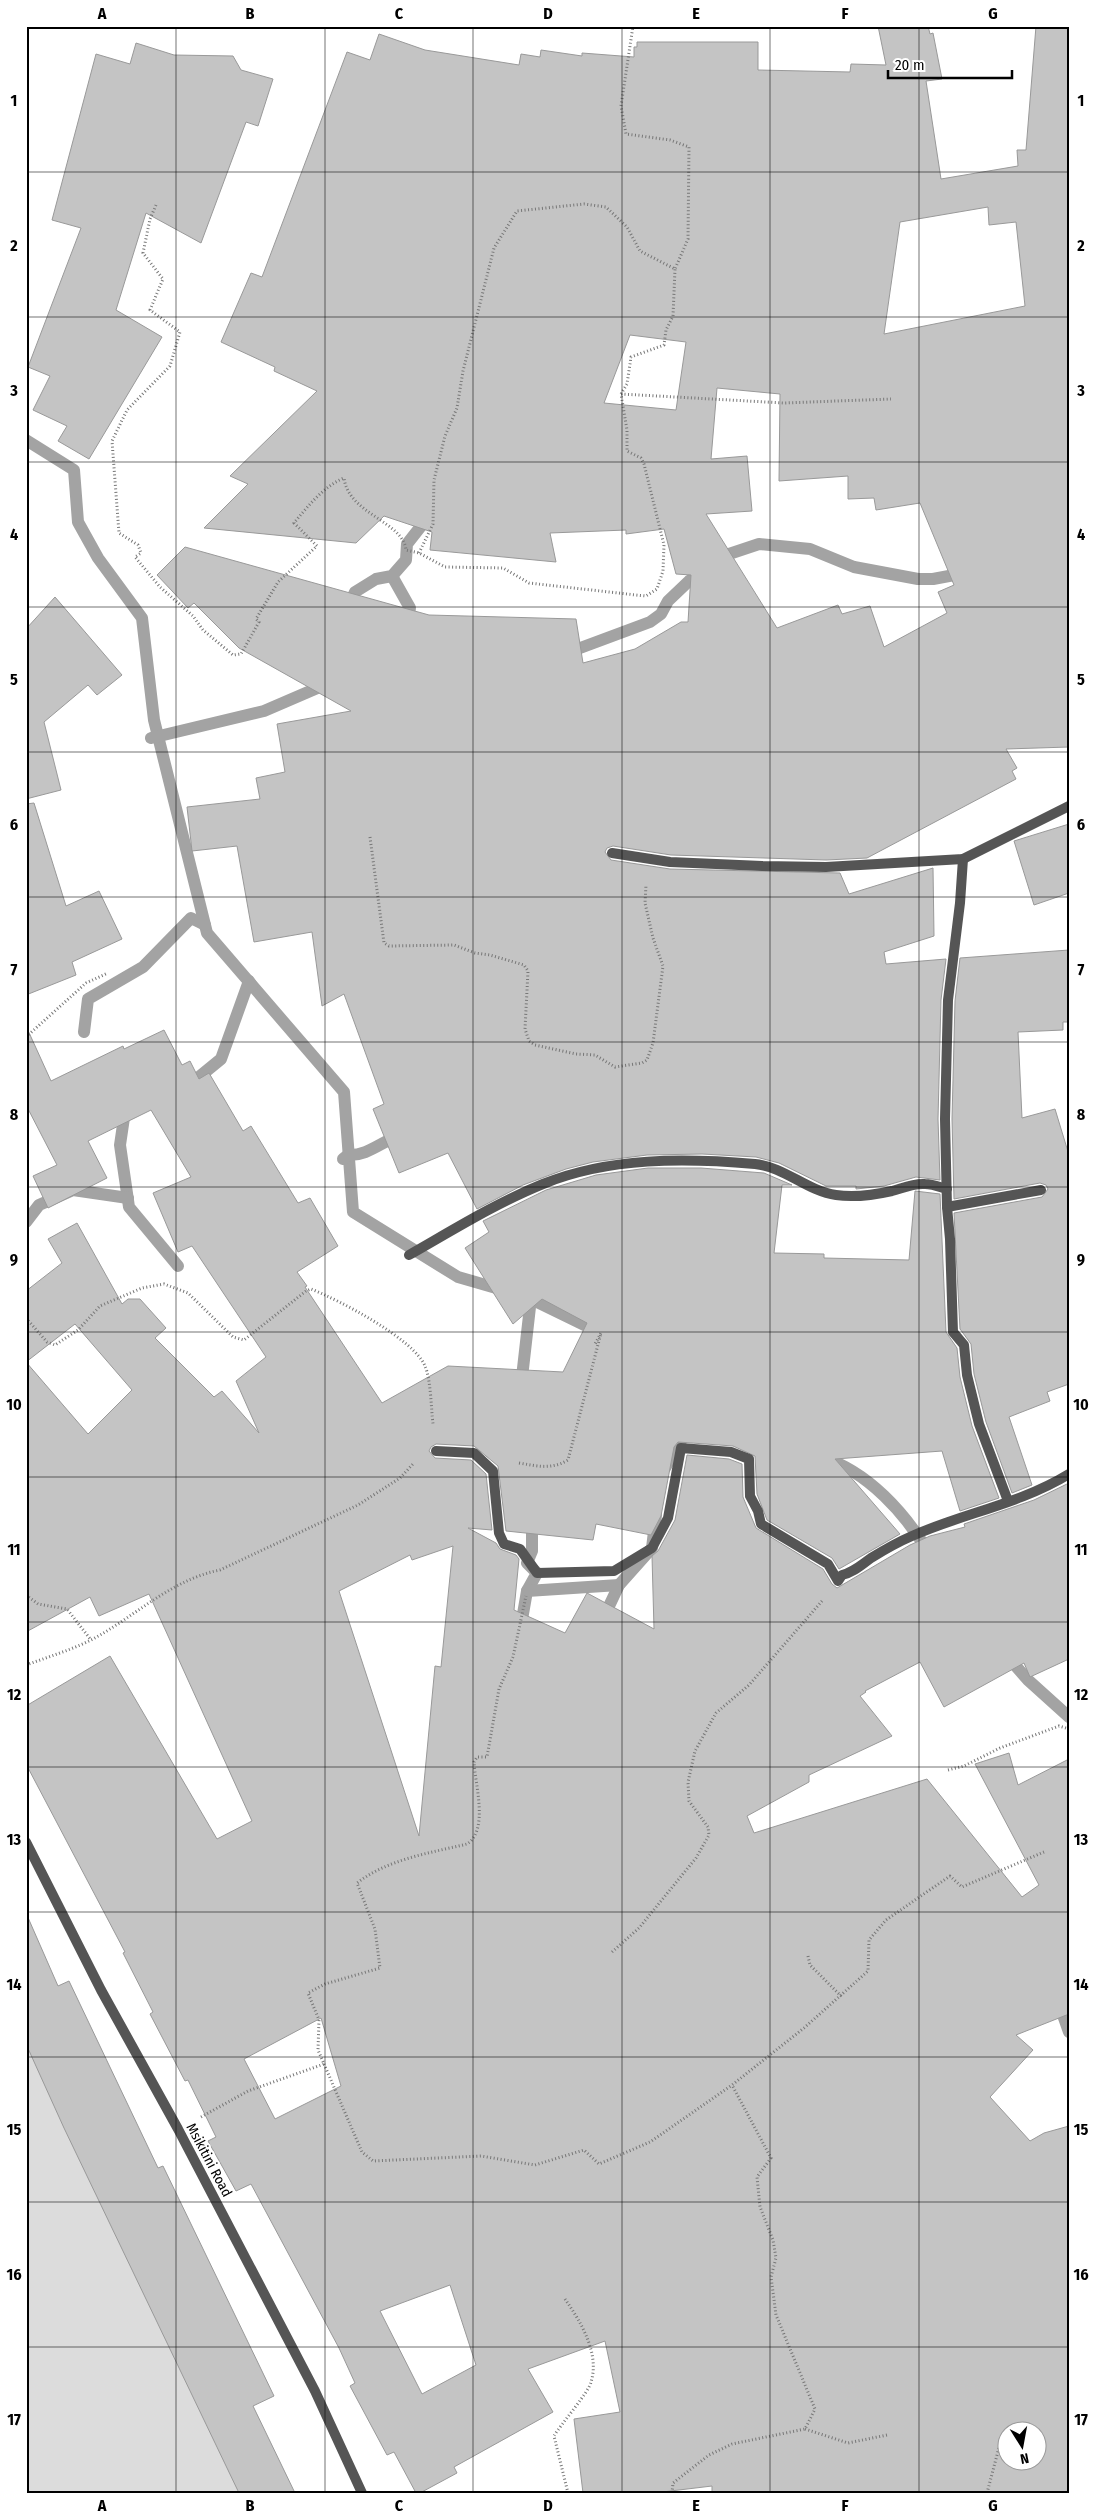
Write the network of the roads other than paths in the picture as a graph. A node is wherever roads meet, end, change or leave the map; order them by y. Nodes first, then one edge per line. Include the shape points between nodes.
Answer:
1 (1069, 806) edge
2 (612, 853) dead end
3 (963, 859) junction
4 (947, 1189) junction
5 (1041, 1190) dead end
6 (946, 1207) junction
7 (409, 1255) dead end
8 (436, 1451) road end
9 (1069, 1474) edge
10 (1008, 1501) junction
11 (26, 1842) edge
12 (362, 2493) edge

1 - 3 street
2 - 3 street via 670,862 762,866 835,867
3 - 4 street via 948,1000
4 - 6 street
4 - 7 street via 912,1184 869,1196 834,1195 756,1164 647,1161 606,1166 544,1183 492,1207
5 - 6 street
6 - 10 street via 953,1332 964,1345 979,1424
8 - 10 street via 474,1453 493,1471 499,1533 504,1544 520,1549 537,1573 614,1571 652,1548 668,1518 681,1448 732,1452 749,1458 750,1496 762,1524 828,1564 838,1581 842,1575 910,1537
9 - 10 street via 1033,1494
11 - 12 street, Msikitini Road via 101,1990 315,2391

